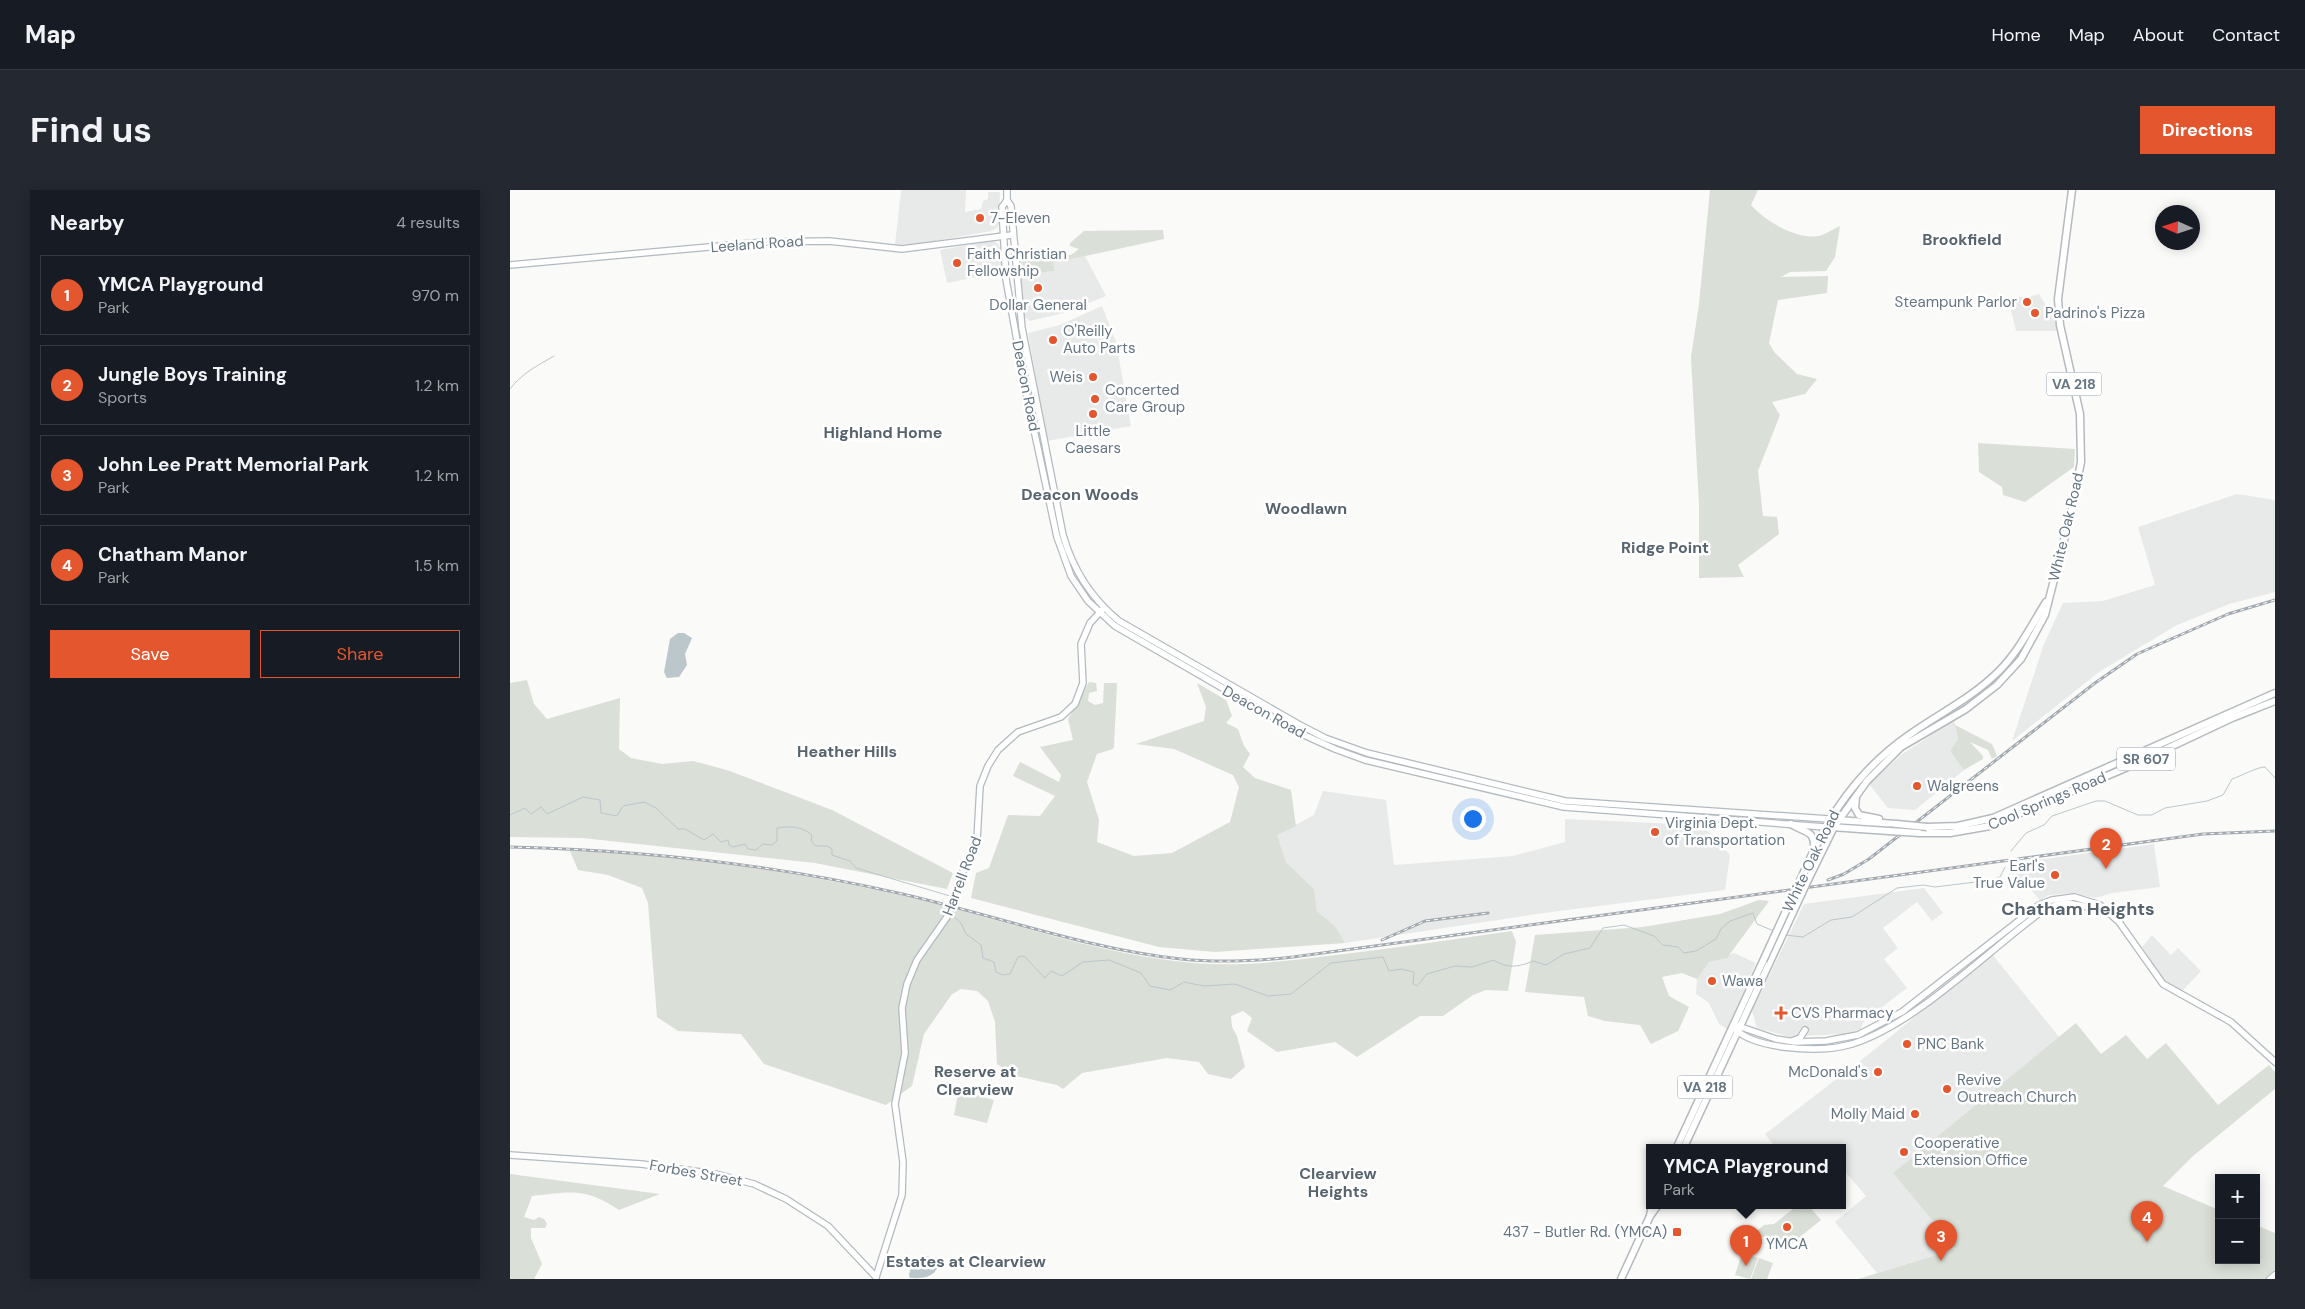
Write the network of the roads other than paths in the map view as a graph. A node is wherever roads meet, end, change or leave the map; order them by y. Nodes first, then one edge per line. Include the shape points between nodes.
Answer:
1 (1007, 190) edge
2 (2072, 190) edge
3 (1007, 200) junction
4 (1003, 235) junction
5 (1012, 235) junction
6 (510, 265) edge
7 (2049, 597) junction
8 (1102, 610) junction
9 (2275, 693) edge
10 (2271, 699) edge
11 (2101, 775) junction
12 (1857, 793) junction
13 (1830, 819) junction
14 (1839, 820) junction
15 (1791, 824) junction
16 (1896, 824) junction
17 (1825, 826) junction
18 (1834, 828) junction
19 (1814, 848) junction
20 (2103, 910) junction
21 (1766, 964) junction
22 (1732, 1027) junction
23 (1739, 1029) junction
24 (1788, 1042) junction
25 (1819, 1042) junction
26 (2275, 1062) edge
27 (1678, 1144) edge
28 (1685, 1144) edge
29 (510, 1155) edge
30 (1651, 1209) edge
31 (1655, 1209) edge
32 (1650, 1216) junction
33 (2275, 1275) edge
34 (877, 1278) edge
35 (1621, 1279) edge
36 (2270, 1279) edge

1 - 3 main road, Deacon Road / SR 607
2 - 7 main road, White Oak Road / VA 218 via 2058,299 2062,333 2078,402 2081,462 2072,513
3 - 4 main road, Deacon Road / SR 607 via 1002,208
3 - 5 main road, Deacon Road / SR 607 via 1011,206
4 - 5 main road
4 - 6 main road, Leeland Road via 902,249 829,241 793,241
4 - 8 main road, Deacon Road / SR 607 via 1006,279 1015,330 1057,537 1074,582
5 - 8 main road, Deacon Road / SR 607 via 1022,328 1063,535 1078,573
7 - 12 main road, White Oak Road / VA 218 via 2046,615 2031,644 2006,676 1966,709 1901,747
7 - 13 main road, White Oak Road / VA 218 via 2001,670 1975,692 1883,755 1848,793
8 - 13 main road, Deacon Road / SR 607 via 1298,724 1367,753 1565,801
8 - 15 main road, Deacon Road / SR 607 via 1126,634 1276,720 1318,742 1360,758 1564,807
8 - 34 main road, Harrell Road via 1090,624 1081,644 1083,684 1075,704 1061,717 1018,732 998,750 988,766 979,793 978,834 947,917 916,960 902,1001 906,1046 895,1104 903,1162 902,1190
9 - 10 main road, Cool Springs Road / SR 607
10 - 11 main road, Cool Springs Road / SR 607
11 - 16 main road, Cool Springs Road / SR 607, bridge via 1993,818 1958,826
11 - 18 main road, Cool Springs Road / SR 607, bridge via 1990,826 1950,833
12 - 14 main road, White Oak Road / VA 218
12 - 16 main road via 1854,804 1859,815
13 - 14 main road, Deacon Road / SR 607
13 - 17 main road, White Oak Road / VA 218
14 - 16 main road, Cool Springs Road / SR 607
14 - 18 main road, White Oak Road / VA 218
15 - 17 main road, Deacon Road / SR 607
15 - 19 main road via 1810,832
17 - 18 main road, Deacon Road / SR 607
17 - 19 main road, White Oak Road / VA 218
18 - 21 main road, White Oak Road / VA 218, bridge
19 - 21 main road, White Oak Road / VA 218, bridge
20 - 23 main road via 2068,903 2041,912 1901,1020 1853,1044 1818,1049 1789,1048 1776,1046
20 - 25 main road via 2100,905 2074,898 2039,905 1892,1018 1858,1035
20 - 26 main road via 2119,922 2164,984 2231,1022
21 - 22 main road, White Oak Road / VA 218
21 - 23 main road, White Oak Road / VA 218
22 - 23 main road
22 - 27 main road, VA 218
23 - 24 main road
23 - 28 main road, VA 218
24 - 25 main road
24 - 25 main road via 1800,1038 1805,1030 1808,1037
29 - 34 main road, Forbes Street via 641,1164 747,1181 786,1199 823,1222
30 - 32 main road
31 - 32 main road
32 - 35 main road
33 - 36 main road

